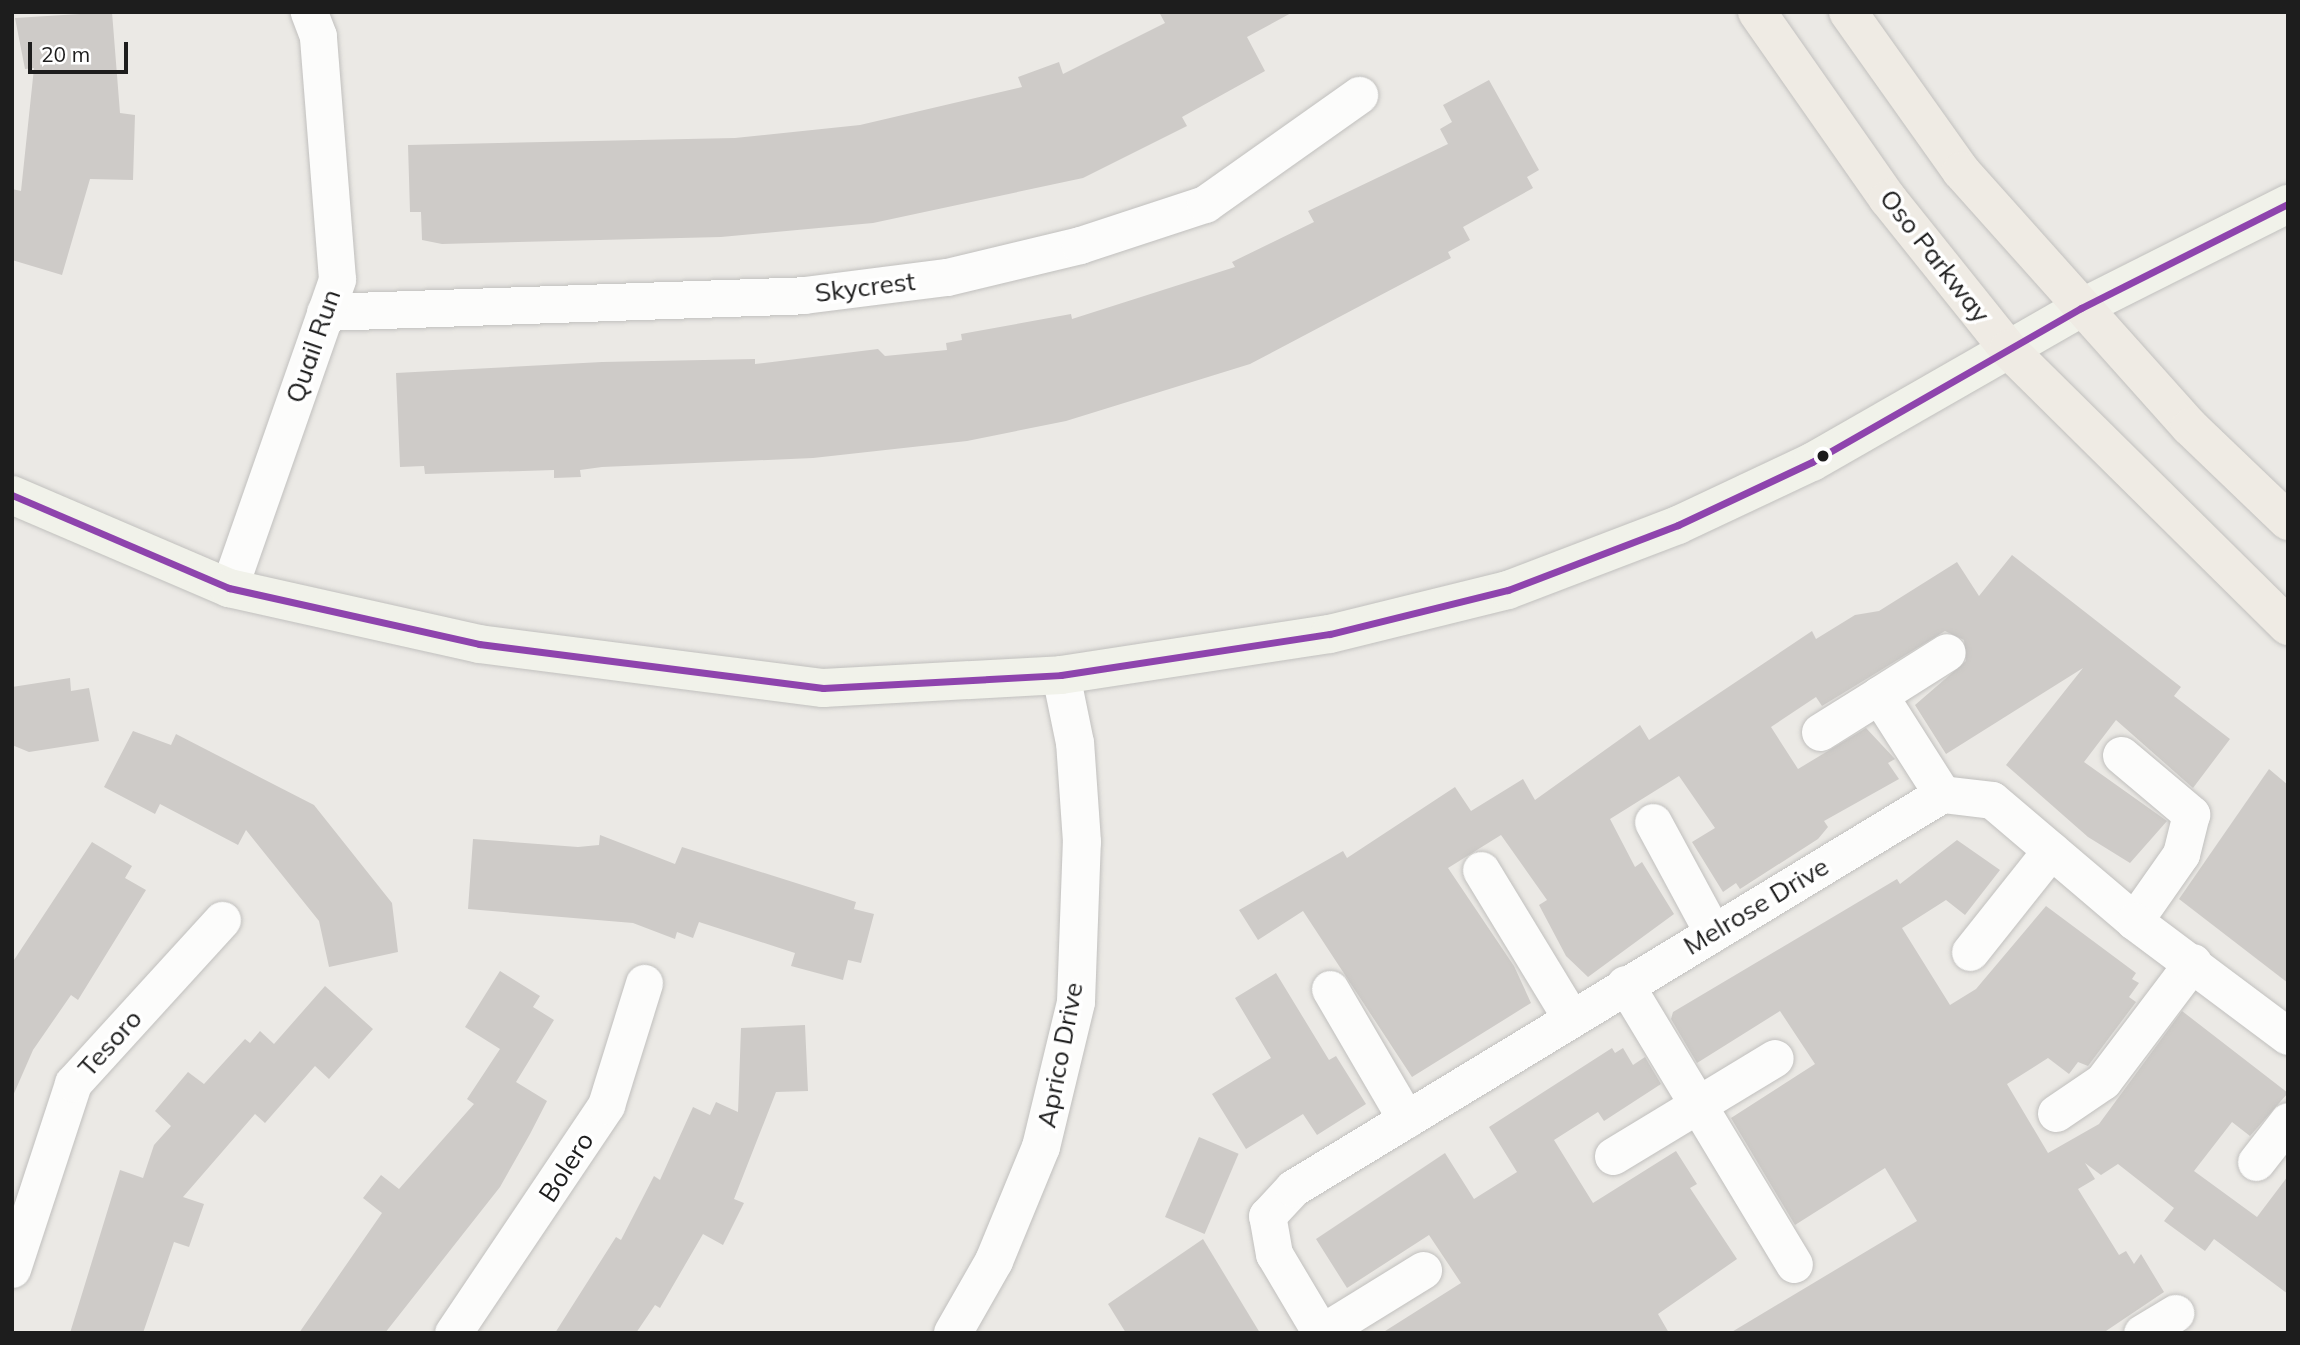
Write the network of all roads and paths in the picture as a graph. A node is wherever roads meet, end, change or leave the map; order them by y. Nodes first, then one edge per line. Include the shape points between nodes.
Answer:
1 (309, 12) edge
2 (1757, 12) edge
3 (1848, 12) edge
4 (1359, 95) dead end
5 (2288, 204) edge
6 (2081, 308) junction
7 (325, 312) junction
8 (2008, 349) junction
9 (12, 495) edge
10 (2288, 521) edge
11 (229, 588) junction
12 (2288, 626) edge
13 (1947, 652) dead end
14 (1061, 675) junction
15 (1879, 695) junction
16 (1820, 733) dead end
17 (2121, 755) dead end
18 (1942, 794) junction
19 (1653, 822) dead end
20 (2051, 850) junction
21 (1481, 870) dead end
22 (222, 920) dead end
23 (2134, 921) junction
24 (1713, 933) junction
25 (1970, 952) dead end
26 (2193, 962) junction
27 (644, 983) dead end
28 (1625, 984) junction
29 (1331, 989) dead end
30 (1571, 1018) junction
31 (2288, 1036) edge
32 (1774, 1058) dead end
33 (1695, 1106) junction
34 (2056, 1113) dead end
35 (1406, 1119) junction
36 (2288, 1121) edge
37 (1613, 1156) dead end
38 (2256, 1162) dead end
39 (1794, 1264) dead end
40 (12, 1269) edge
41 (1423, 1270) dead end
42 (2175, 1313) dead end
43 (453, 1333) edge
44 (953, 1333) edge
45 (1321, 1333) edge
46 (2142, 1333) edge

1 - 7 street, Quail Run via 318,36 337,279
2 - 8 main road, Oso Parkway via 1888,199
3 - 6 main road via 1961,171
4 - 7 street, Skycrest via 1205,204 1080,245 947,277 804,295
5 - 6 main road
6 - 8 main road
6 - 10 main road via 2190,428
7 - 11 street, Quail Run
8 - 12 main road, Oso Parkway
8 - 14 main road via 1812,462 1678,525 1508,590 1330,634
9 - 11 main road
11 - 14 main road via 478,644 823,688
13 - 15 street
14 - 44 street, Aprico Drive via 1075,743 1082,842 1076,1002 1041,1147 994,1261
15 - 16 street
15 - 18 street
17 - 23 street via 2191,814 2181,854
18 - 20 street via 1992,800
18 - 24 street, Melrose Drive
19 - 24 street
20 - 23 street
20 - 25 street
21 - 30 street
22 - 40 street, Tesoro via 73,1083
23 - 26 street
24 - 28 street, Melrose Drive
26 - 31 street
26 - 34 street via 2103,1081
27 - 43 street, Bolero via 606,1105
28 - 30 street, Melrose Drive
28 - 33 street
29 - 35 street
30 - 35 street, Melrose Drive
32 - 33 street
33 - 37 street
33 - 39 street
35 - 45 street, Melrose Drive via 1293,1188 1267,1216 1275,1254
36 - 38 street
41 - 45 street
42 - 46 street

